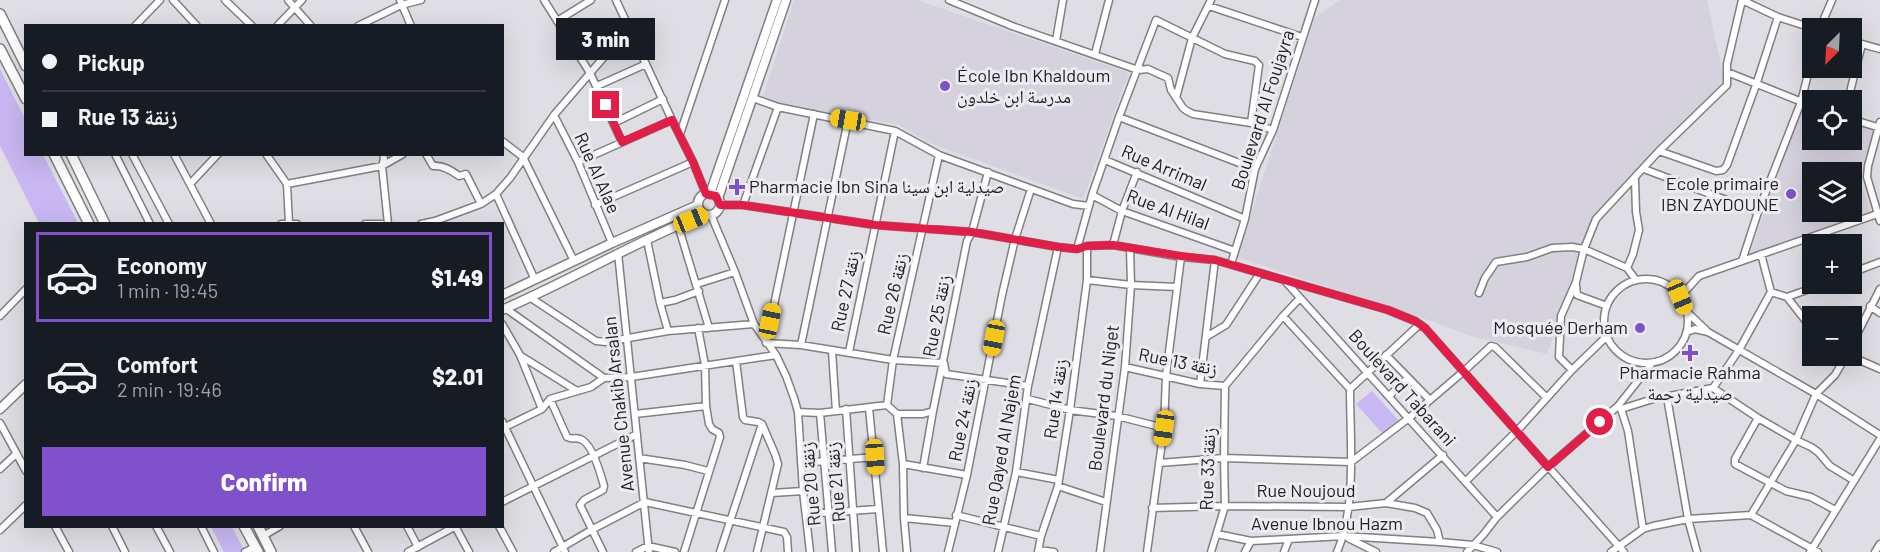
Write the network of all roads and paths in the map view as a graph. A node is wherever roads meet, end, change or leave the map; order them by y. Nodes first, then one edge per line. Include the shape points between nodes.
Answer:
1 (160, 0) edge
2 (173, 0) edge
3 (225, 0) edge
4 (288, 0) edge
5 (302, 0) edge
6 (421, 0) edge
7 (544, 0) edge
8 (591, 0) edge
9 (616, 0) edge
10 (725, 0) edge
11 (777, 0) edge
12 (786, 0) edge
13 (949, 0) edge
14 (1063, 0) edge
15 (1109, 0) edge
16 (1315, 0) edge
17 (1742, 0) edge
18 (1832, 0) edge
19 (400, 2) edge
20 (1210, 3) edge
21 (296, 8) junction
22 (0, 14) edge
23 (1778, 17) junction
24 (1824, 18) edge
25 (140, 20) junction
26 (557, 21) junction
27 (137, 24) edge
28 (144, 24) edge
29 (195, 24) edge
30 (250, 24) edge
31 (279, 24) edge
32 (309, 24) edge
33 (362, 24) edge
34 (410, 24) edge
35 (1802, 25) edge
36 (629, 28) junction
37 (1302, 37) junction
38 (1192, 38) junction
39 (1056, 41) junction
40 (1862, 44) edge
41 (0, 49) edge
42 (1880, 49) edge
43 (1095, 54) junction
44 (24, 62) edge
45 (646, 64) junction
46 (1138, 70) junction
47 (590, 72) junction
48 (1727, 72) junction
49 (1807, 78) edge
50 (1756, 85) junction
51 (597, 86) junction
52 (24, 95) edge
53 (753, 98) junction
54 (1176, 98) junction
55 (663, 99) junction
56 (1801, 102) junction
57 (778, 107) junction
58 (814, 114) junction
59 (554, 115) junction
60 (1119, 117) junction
61 (672, 120) junction
62 (848, 120) junction
63 (1862, 122) edge
64 (614, 123) junction
65 (1251, 123) junction
66 (1880, 126) edge
67 (1273, 130) junction
68 (895, 131) junction
69 (680, 134) junction
70 (504, 142) edge
71 (622, 142) junction
72 (1659, 151) junction
73 (939, 155) junction
74 (55, 156) edge
75 (72, 156) edge
76 (116, 156) edge
77 (133, 156) edge
78 (175, 156) edge
79 (216, 156) edge
80 (269, 156) edge
81 (383, 156) edge
82 (400, 156) edge
83 (427, 156) edge
84 (524, 157) junction
85 (1105, 160) junction
86 (578, 162) junction
87 (693, 162) junction
88 (382, 166) junction
89 (1255, 169) junction
90 (1644, 169) junction
91 (988, 172) junction
92 (1137, 172) junction
93 (1635, 179) junction
94 (190, 184) junction
95 (287, 184) junction
96 (1031, 189) junction
97 (496, 194) junction
98 (1092, 195) junction
99 (713, 198) junction
100 (481, 204) junction
101 (595, 205) junction
102 (698, 205) junction
103 (743, 205) junction
104 (1089, 206) junction
105 (1122, 211) junction
106 (1758, 212) junction
107 (793, 214) junction
108 (708, 215) junction
109 (1879, 216) edge
110 (827, 218) junction
111 (1245, 219) junction
112 (88, 222) edge
113 (104, 222) edge
114 (149, 222) edge
115 (169, 222) edge
116 (210, 222) edge
117 (289, 222) edge
118 (388, 222) edge
119 (436, 222) edge
120 (678, 225) junction
121 (875, 225) junction
122 (924, 228) junction
123 (972, 232) junction
124 (1015, 239) junction
125 (647, 240) junction
126 (612, 243) junction
127 (1113, 245) junction
128 (1087, 246) junction
129 (1058, 247) junction
130 (1130, 248) junction
131 (1077, 249) junction
132 (1584, 249) junction
133 (1235, 251) junction
134 (618, 253) junction
135 (1761, 254) junction
136 (1181, 256) junction
137 (1215, 260) junction
138 (574, 261) junction
139 (1742, 261) junction
140 (1880, 262) edge
141 (1231, 264) junction
142 (1627, 268) junction
143 (1862, 269) edge
144 (735, 272) junction
145 (1260, 273) junction
146 (535, 280) junction
147 (1087, 280) junction
148 (1284, 280) junction
149 (1636, 280) junction
150 (1576, 282) junction
151 (1131, 285) junction
152 (1177, 287) junction
153 (698, 288) junction
154 (1880, 289) edge
155 (24, 291) edge
156 (1771, 292) junction
157 (1802, 292) edge
158 (1479, 293) dead end
159 (504, 295) edge
160 (1680, 297) junction
161 (1787, 297) junction
162 (531, 298) junction
163 (1300, 298) junction
164 (660, 303) junction
165 (1607, 306) junction
166 (1870, 306) junction
167 (504, 309) edge
168 (1687, 311) junction
169 (1880, 313) edge
170 (0, 316) edge
171 (1283, 316) junction
172 (1802, 316) edge
173 (1862, 323) edge
174 (754, 324) junction
175 (1420, 324) junction
176 (504, 327) edge
177 (698, 328) junction
178 (709, 328) junction
179 (668, 331) junction
180 (1686, 332) junction
181 (1708, 332) junction
182 (1206, 336) junction
183 (1607, 336) junction
184 (627, 338) junction
185 (766, 343) junction
186 (801, 345) junction
187 (1739, 350) junction
188 (831, 351) junction
189 (849, 352) junction
190 (520, 355) junction
191 (776, 355) junction
192 (1386, 355) junction
193 (893, 360) junction
194 (736, 361) junction
195 (1862, 362) edge
196 (944, 363) junction
197 (1652, 363) junction
198 (705, 365) junction
199 (1841, 366) edge
200 (1125, 367) junction
201 (1880, 369) edge
202 (1572, 370) junction
203 (1464, 371) junction
204 (1368, 372) junction
205 (1166, 376) junction
206 (631, 377) junction
207 (603, 378) junction
208 (1408, 378) junction
209 (985, 380) junction
210 (1200, 384) junction
211 (24, 386) edge
212 (1028, 386) junction
213 (1225, 386) junction
214 (1713, 388) junction
215 (1350, 389) junction
216 (577, 391) junction
217 (1816, 394) junction
218 (1389, 396) junction
219 (1667, 397) junction
220 (1547, 398) junction
221 (550, 399) junction
222 (1028, 399) junction
223 (1430, 400) junction
224 (887, 405) junction
225 (706, 406) junction
226 (869, 408) junction
227 (1619, 408) junction
228 (0, 409) edge
229 (542, 409) junction
230 (846, 409) junction
231 (1070, 410) junction
232 (836, 411) junction
233 (933, 411) junction
234 (798, 412) junction
235 (820, 413) junction
236 (635, 414) junction
237 (897, 414) junction
238 (1118, 416) junction
239 (1409, 418) junction
240 (1758, 418) junction
241 (0, 423) edge
242 (504, 424) edge
243 (762, 424) junction
244 (1164, 428) junction
245 (1517, 431) junction
246 (637, 434) junction
247 (1880, 437) edge
248 (1796, 440) junction
249 (16, 454) junction
250 (594, 455) junction
251 (1443, 455) junction
252 (875, 457) junction
253 (639, 458) junction
254 (849, 458) junction
255 (1224, 458) junction
256 (824, 460) junction
257 (1351, 462) junction
258 (801, 463) junction
259 (1159, 463) junction
260 (903, 464) junction
261 (1548, 467) junction
262 (24, 468) edge
263 (923, 468) junction
264 (0, 469) edge
265 (708, 471) junction
266 (1016, 472) junction
267 (967, 475) junction
268 (1853, 480) junction
269 (1466, 481) junction
270 (1771, 482) junction
271 (1059, 483) junction
272 (532, 486) junction
273 (802, 491) junction
274 (772, 493) junction
275 (504, 501) edge
276 (645, 502) junction
277 (1106, 502) junction
278 (1386, 503) junction
279 (1225, 506) junction
280 (24, 507) edge
281 (1349, 507) junction
282 (1152, 508) junction
283 (878, 510) junction
284 (1835, 510) junction
285 (854, 511) junction
286 (696, 512) junction
287 (829, 513) junction
288 (806, 514) junction
289 (956, 515) junction
290 (1751, 515) junction
291 (1497, 517) junction
292 (904, 519) junction
293 (1688, 519) junction
294 (730, 520) junction
295 (955, 523) junction
296 (763, 527) junction
297 (56, 528) edge
298 (113, 528) edge
299 (157, 528) edge
300 (202, 528) edge
301 (245, 528) edge
302 (259, 528) edge
303 (277, 528) edge
304 (355, 528) edge
305 (408, 528) edge
306 (454, 528) edge
307 (457, 528) edge
308 (500, 528) edge
309 (1004, 528) junction
310 (593, 529) junction
311 (0, 530) edge
312 (1643, 530) junction
313 (1217, 534) junction
314 (263, 536) junction
315 (1041, 536) junction
316 (1344, 536) junction
317 (1289, 539) junction
318 (1251, 541) junction
319 (1440, 542) junction
320 (1880, 544) edge
321 (1473, 545) junction
322 (1619, 546) junction
323 (418, 547) junction
324 (563, 549) edge
325 (648, 549) edge
326 (256, 550) edge
327 (1038, 551) edge
328 (1813, 551) edge
329 (69, 552) edge
330 (125, 552) edge
331 (170, 552) edge
332 (214, 552) edge
333 (245, 552) edge
334 (271, 552) edge
335 (368, 552) edge
336 (408, 552) edge
337 (469, 552) edge
338 (513, 552) edge
339 (554, 552) edge
340 (603, 552) edge
341 (636, 552) edge
342 (675, 552) edge
343 (684, 552) edge
344 (720, 552) edge
345 (757, 552) edge
346 (788, 552) edge
347 (810, 552) edge
348 (832, 552) edge
349 (856, 552) edge
350 (883, 552) edge
351 (907, 552) edge
352 (948, 552) edge
353 (998, 552) edge
354 (1054, 552) edge
355 (1100, 552) edge
356 (1147, 552) edge
357 (1211, 552) edge
358 (1245, 552) edge
359 (1284, 552) edge
360 (1337, 552) edge
361 (1376, 552) edge
362 (1467, 552) edge
363 (1497, 552) edge
364 (1611, 552) edge
365 (1624, 552) edge
366 (1697, 552) edge
367 (1875, 552) edge

1 - 25 street
2 - 29 street
3 - 30 street
4 - 21 street
5 - 21 street
6 - 19 street
7 - 26 street
8 - 26 street
9 - 36 street
10 - 69 street
11 - 99 main road
12 - 53 main road
13 - 39 street
14 - 39 street
15 - 43 street
16 - 37 street, Boulevard Al Foujayra
17 - 23 street
17 - 48 street
18 - 24 street
19 - 33 street
19 - 34 street
20 - 37 street
20 - 38 street
21 - 31 street
21 - 32 street
22 - 44 main road
23 - 35 street
23 - 50 street
25 - 27 street
25 - 28 street
26 - 47 street
36 - 45 street
36 - 47 street
37 - 67 street, Boulevard Al Foujayra
38 - 46 street via 1156,20
38 - 54 street
38 - 65 street via 1259,65
39 - 43 street
40 - 42 street
41 - 52 main road
43 - 46 street
45 - 51 street
45 - 55 street
46 - 54 street via 1148,69 1168,78
46 - 60 street
47 - 51 street
47 - 59 street
48 - 50 street
48 - 72 street via 1727,85
49 - 56 street
50 - 56 street
50 - 72 street via 1724,170 1716,171
51 - 64 street
53 - 57 street
53 - 99 main road
54 - 65 street via 1193,114
55 - 61 street
55 - 64 street
56 - 106 street
57 - 58 street
57 - 103 street
58 - 62 street
58 - 107 street
59 - 84 street
59 - 86 street, Rue Al Alae
60 - 85 street
60 - 89 street
61 - 69 street
61 - 71 street
62 - 68 street
62 - 110 street
63 - 66 street
64 - 71 street
65 - 67 street
66 - 109 street via 1867,177
67 - 89 street, Boulevard Al Foujayra
68 - 73 street
68 - 121 street, Rue 27 زنقة
69 - 87 street
70 - 84 street
71 - 86 street
72 - 90 street
73 - 91 street
73 - 122 street, Rue 26 زنقة
74 - 112 main road
75 - 113 main road
76 - 114 street
77 - 115 street
78 - 94 street
79 - 94 street
80 - 95 street
81 - 88 street
82 - 88 street
83 - 100 street via 433,166 439,165 459,176 466,174
84 - 97 street
84 - 138 street
85 - 92 street, Rue Arrimal
85 - 98 street
86 - 101 street, Rue Al Alae
87 - 99 street
87 - 101 street
88 - 95 street
88 - 118 street
89 - 111 street, Boulevard Al Foujayra
90 - 93 street
90 - 106 street
91 - 96 street
91 - 123 street, Rue 25 زنقة
92 - 105 street
92 - 111 street, Rue Arrimal
93 - 132 street via 1596,219
93 - 142 street via 1639,230
94 - 116 street
95 - 117 street
96 - 104 street
96 - 124 street, Rue 24 زنقة
97 - 100 street
97 - 146 street
98 - 104 street
98 - 105 street, Rue Al Hilal
99 - 102 main road via 699,199
99 - 103 street
99 - 108 main road via 718,211
100 - 119 street
101 - 126 street, Rue Al Alae
102 - 108 main road
102 - 126 main road
103 - 107 street
104 - 131 street
105 - 127 street
105 - 133 street, Rue Al Hilal
106 - 139 street
107 - 110 street
107 - 185 street
108 - 120 main road
108 - 144 street
109 - 135 street
110 - 121 street
110 - 186 street
111 - 133 street, Boulevard Al Foujayra
120 - 125 main road
120 - 153 street
121 - 122 street
121 - 189 street, Rue 27 زنقة
122 - 123 street
122 - 193 street, Rue 26 زنقة
123 - 124 street
123 - 196 street, Rue 25 زنقة via 967,241
124 - 129 street
124 - 209 street, Rue 24 زنقة
125 - 134 main road
125 - 164 street
126 - 138 main road
127 - 128 street
127 - 130 street
128 - 131 street
128 - 147 street, Rue 14 زنقة
129 - 131 street
129 - 212 street, Rue Qayed Al Najem
130 - 136 street
130 - 151 street, Boulevard du Niget
132 - 142 street
132 - 150 street
132 - 158 street via 1561,246 1496,262
133 - 141 street, Boulevard Al Foujayra
134 - 162 main road
134 - 184 street, Avenue Chakib Arsalan
135 - 139 street
135 - 156 street
136 - 137 street
136 - 152 street
137 - 141 street
137 - 182 street
138 - 146 main road
139 - 160 street via 1699,276
140 - 143 street
141 - 145 street
142 - 149 street
144 - 153 street
144 - 174 street
145 - 148 street
145 - 182 street via 1226,325
146 - 159 main road
147 - 151 street
147 - 231 street, Rue 14 زنقة
148 - 163 street, Boulevard Tabarani
148 - 175 street via 1388,310
149 - 160 street via 1663,283
149 - 165 street via 1618,290
150 - 165 street via 1577,295
150 - 202 street via 1561,316 1559,354
151 - 152 street
151 - 200 street, Boulevard du Niget
152 - 205 street
153 - 164 street
153 - 178 street
154 - 166 street
155 - 170 street
156 - 161 street
156 - 187 street
157 - 161 street
160 - 168 street
161 - 172 street
162 - 167 main road
162 - 184 street via 596,341
163 - 171 street
163 - 204 street, Boulevard Tabarani
164 - 179 street
165 - 183 street
166 - 169 street
166 - 173 street
167 - 207 street
168 - 180 street
168 - 181 street
171 - 213 street
171 - 215 street
174 - 178 street
174 - 185 street
175 - 192 street
175 - 203 street
176 - 190 street
177 - 178 street
177 - 179 street
177 - 198 street
179 - 184 street
180 - 181 street
180 - 197 street via 1670,356
181 - 187 street
182 - 210 street
183 - 197 street via 1622,356
183 - 202 street
184 - 206 street, Avenue Chakib Arsalan
185 - 186 street
185 - 191 street
186 - 188 street
187 - 214 street
187 - 217 street
188 - 189 street
188 - 232 street
189 - 193 street
190 - 216 street
190 - 229 street
191 - 194 street
191 - 234 street
192 - 204 street
192 - 208 street
193 - 196 street
193 - 224 street, Rue 26 زنقة
194 - 198 street
194 - 243 street via 742,417
195 - 201 street
196 - 209 street via 946,375
196 - 233 street, Rue 25 زنقة
197 - 227 street
198 - 206 street
198 - 225 street
199 - 217 street
200 - 205 street, Rue 13 زنقة
200 - 238 street, Boulevard du Niget
202 - 220 street
203 - 220 street via 1491,345
203 - 223 street
203 - 245 street
204 - 215 street
204 - 218 street, Boulevard Tabarani
205 - 210 street, Rue 13 زنقة
205 - 244 street
206 - 207 street
206 - 236 street, Avenue Chakib Arsalan
207 - 216 street
208 - 218 street
208 - 223 street
209 - 212 street
209 - 267 street, Rue 24 زنقة
210 - 213 street, Rue 13 زنقة
211 - 228 main road
212 - 222 street, Rue Qayed Al Najem
213 - 255 street, Rue 33 زنقة
214 - 219 street
214 - 240 street
215 - 257 street
216 - 221 street
217 - 247 street
217 - 248 street
218 - 239 street, Boulevard Tabarani
219 - 227 street
219 - 293 street
220 - 245 street
221 - 229 street
221 - 250 street via 567,437 583,440
222 - 231 street
222 - 266 street, Rue Qayed Al Najem
223 - 239 street
224 - 226 street
224 - 237 street
225 - 236 street
225 - 265 street via 709,424 720,437
226 - 230 street
226 - 252 street
227 - 261 street
227 - 312 street via 1628,431
229 - 242 street
230 - 232 street
230 - 254 street, Rue 21 زنقة
231 - 238 street
231 - 271 street, Rue 14 زنقة
232 - 235 street
233 - 237 street
233 - 263 street, Rue 25 زنقة
234 - 235 street
234 - 258 street
235 - 256 street, Rue 20 زنقة
236 - 246 street, Avenue Chakib Arsalan
237 - 260 street
238 - 244 street
238 - 277 street, Boulevard du Niget
239 - 251 street, Boulevard Tabarani
239 - 257 street
240 - 248 street
240 - 270 street via 1734,461
241 - 249 street
242 - 272 street
243 - 274 street via 778,464
243 - 294 street
244 - 259 street
245 - 261 street
245 - 269 street
246 - 250 street
246 - 253 street, Avenue Chakib Arsalan
247 - 268 street
248 - 268 street
248 - 270 street
249 - 262 street
249 - 264 street
250 - 272 street
250 - 310 street via 603,490 580,505
251 - 269 street, Boulevard Tabarani
251 - 278 street
252 - 254 street
252 - 283 street
253 - 265 street
253 - 276 street, Avenue Chakib Arsalan
254 - 256 street
254 - 285 street, Rue 21 زنقة
255 - 257 street
255 - 259 street
255 - 279 street, Rue 33 زنقة
256 - 258 street
256 - 287 street, Rue 20 زنقة
257 - 281 street
258 - 273 street
259 - 282 street
260 - 263 street
260 - 292 street
261 - 291 street
261 - 322 street
263 - 267 street
265 - 286 street
266 - 271 street
266 - 309 street, Rue Qayed Al Najem
267 - 289 street, Rue 24 زنقة
268 - 284 street
269 - 291 street, Boulevard Tabarani
270 - 284 street
270 - 290 street
271 - 277 street
271 - 315 street, Rue 14 زنقة
272 - 275 street
272 - 324 street
273 - 274 street
273 - 288 street
274 - 296 street
276 - 286 street
276 - 310 street
276 - 325 street, Avenue Chakib Arsalan
277 - 355 street, Boulevard du Niget
278 - 281 street, Rue Noujoud
278 - 319 street, Rue Noujoud via 1427,513
279 - 281 street, Rue Noujoud
279 - 282 street, Rue Noujoud
279 - 313 street, Rue 33 زنقة
280 - 311 street
281 - 316 street
282 - 356 street
283 - 285 street
283 - 350 street
284 - 328 street
285 - 287 street
285 - 349 street, Rue 21 زنقة
286 - 294 street
286 - 343 street
287 - 288 street
287 - 348 street, Rue 20 زنقة
288 - 347 street
289 - 295 street, Rue 24 زنقة
289 - 309 street
290 - 293 street
290 - 328 street
291 - 321 street
292 - 295 street
292 - 351 street
293 - 312 street
293 - 366 street
294 - 296 street
294 - 344 street
295 - 352 street, Rue 24 زنقة
296 - 345 street
296 - 346 street via 784,532
297 - 329 street
298 - 330 street
299 - 331 street
300 - 332 street
301 - 326 main road
302 - 314 main road
303 - 314 street
304 - 335 street
305 - 323 street
306 - 323 street
307 - 337 street
308 - 338 street
309 - 315 street
309 - 353 street, Rue Qayed Al Najem
310 - 324 street
310 - 340 street
312 - 322 street
313 - 318 street, Avenue Ibnou Hazm
313 - 357 street, Rue 33 زنقة
314 - 334 main road
315 - 327 street, Rue 14 زنقة
316 - 317 street, Avenue Ibnou Hazm
316 - 319 street, Avenue Ibnou Hazm
316 - 360 street
316 - 361 street
317 - 318 street, Avenue Ibnou Hazm
317 - 359 street
318 - 358 street
319 - 321 street, Avenue Ibnou Hazm
320 - 367 street
321 - 362 street
321 - 363 street, Avenue Ibnou Hazm
322 - 364 street
322 - 365 street
323 - 336 street
324 - 339 street
325 - 341 street
325 - 342 street
326 - 333 street
327 - 354 street

